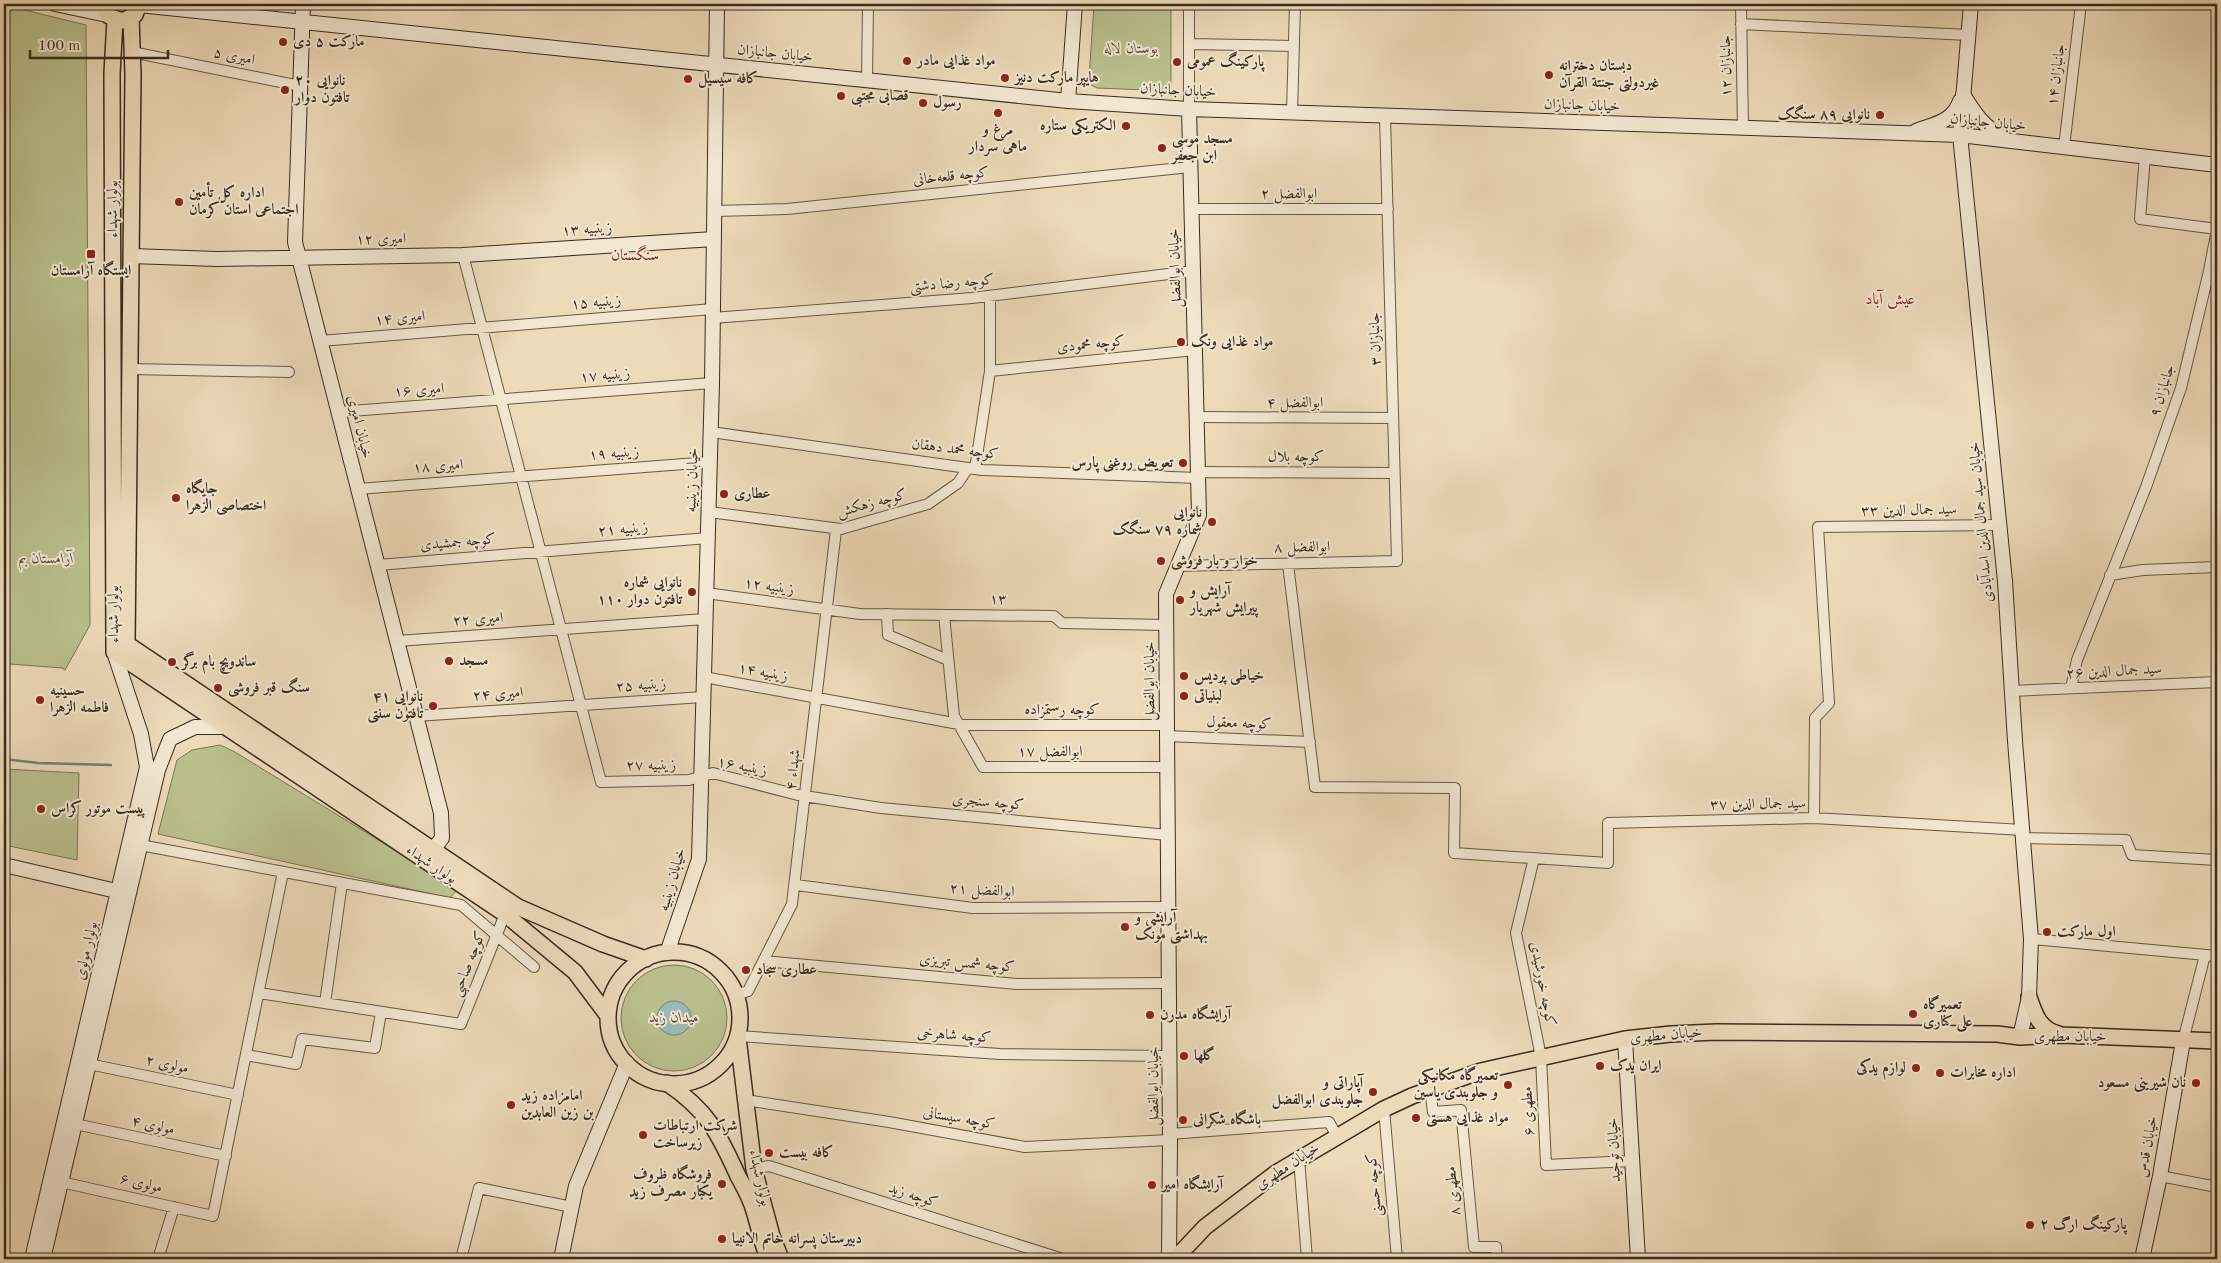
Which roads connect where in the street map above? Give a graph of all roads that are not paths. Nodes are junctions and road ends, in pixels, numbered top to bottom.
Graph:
1 (61, 4) edge
2 (303, 4) edge
3 (717, 4) edge
4 (868, 4) edge
5 (1075, 4) edge
6 (1189, 4) edge
7 (1295, 4) edge
8 (1740, 4) edge
9 (1971, 4) edge
10 (2080, 6) edge
11 (136, 9) edge
12 (108, 13) edge
13 (303, 22) junction
14 (1741, 24) junction
15 (1969, 35) junction
16 (1189, 44) junction
17 (1294, 46) junction
18 (132, 52) junction
19 (716, 64) junction
20 (112, 73) junction
21 (133, 74) junction
22 (867, 80) junction
23 (300, 86) junction
24 (1963, 94) junction
25 (1068, 101) junction
26 (1189, 109) junction
27 (1292, 113) junction
28 (1385, 116) junction
29 (1743, 128) junction
30 (1908, 133) junction
31 (1960, 135) junction
32 (2008, 141) junction
33 (2064, 147) junction
34 (2145, 156) junction
35 (2217, 165) edge
36 (1190, 168) junction
37 (1191, 209) junction
38 (1388, 209) junction
39 (714, 211) junction
40 (714, 238) junction
41 (463, 254) junction
42 (131, 256) junction
43 (299, 257) junction
44 (1193, 271) junction
45 (990, 296) junction
46 (713, 314) junction
47 (482, 328) junction
48 (320, 341) junction
49 (1195, 350) junction
50 (130, 369) junction
51 (990, 371) junction
52 (290, 372) dead end
53 (712, 383) junction
54 (501, 400) junction
55 (338, 412) junction
56 (1196, 417) junction
57 (1393, 418) junction
58 (711, 432) junction
59 (710, 462) junction
60 (972, 468) junction
61 (1394, 473) junction
62 (1198, 475) junction
63 (521, 476) junction
64 (358, 489) junction
65 (709, 512) junction
66 (2000, 525) junction
67 (836, 530) junction
68 (708, 538) junction
69 (541, 552) junction
70 (1397, 561) joint
71 (1288, 564) junction
72 (378, 565) junction
73 (1178, 566) junction
74 (2217, 568) edge
75 (2110, 575) junction
76 (706, 593) junction
77 (827, 610) junction
78 (888, 614) junction
79 (944, 615) junction
80 (706, 619) junction
81 (1166, 625) junction
82 (561, 629) junction
83 (397, 641) junction
84 (114, 652) junction
85 (948, 660) junction
86 (704, 677) junction
87 (2217, 682) edge
88 (2071, 688) junction
89 (2011, 691) junction
90 (703, 697) junction
91 (817, 698) junction
92 (581, 705) junction
93 (416, 716) junction
94 (958, 724) junction
95 (226, 727) junction
96 (1167, 730) junction
97 (1310, 742) junction
98 (1167, 767) junction
99 (152, 769) junction
100 (701, 776) junction
101 (326, 786) junction
102 (806, 795) junction
103 (1814, 818) junction
104 (2024, 834) junction
105 (1168, 835) junction
106 (140, 845) junction
107 (434, 850) junction
108 (1534, 858) junction
109 (2217, 860) edge
110 (4, 865) edge
111 (283, 872) junction
112 (342, 883) junction
113 (796, 885) junction
114 (467, 889) junction
115 (123, 892) junction
116 (461, 905) junction
117 (1168, 907) junction
118 (505, 914) junction
119 (496, 935) junction
120 (2031, 939) junction
121 (667, 953) junction
122 (2205, 955) junction
123 (2217, 956) edge
124 (646, 959) junction
125 (763, 961) junction
126 (534, 966) dead end
127 (1169, 983) junction
128 (258, 993) junction
129 (736, 995) junction
130 (2029, 997) junction
131 (325, 1003) junction
132 (381, 1012) junction
133 (608, 1016) junction
134 (2024, 1034) junction
135 (2056, 1034) junction
136 (738, 1036) junction
137 (1625, 1039) junction
138 (2183, 1041) junction
139 (2217, 1041) edge
140 (246, 1055) junction
141 (1170, 1056) junction
142 (1541, 1057) junction
143 (627, 1063) junction
144 (89, 1064) junction
145 (667, 1083) junction
146 (1430, 1090) junction
147 (238, 1096) junction
148 (745, 1100) junction
149 (1384, 1109) junction
150 (75, 1124) junction
151 (1337, 1136) junction
152 (1170, 1137) junction
153 (226, 1156) junction
154 (1299, 1158) junction
155 (1632, 1161) junction
156 (754, 1169) junction
157 (2160, 1176) junction
158 (62, 1182) junction
159 (2217, 1187) edge
160 (174, 1207) junction
161 (572, 1207) junction
162 (38, 1257) edge
163 (158, 1259) edge
164 (461, 1259) edge
165 (561, 1259) edge
166 (768, 1259) edge
167 (781, 1259) edge
168 (1063, 1259) edge
169 (1169, 1259) edge
170 (1175, 1259) edge
171 (1307, 1259) edge
172 (1397, 1259) edge
173 (1497, 1259) edge
174 (1638, 1259) edge
175 (2142, 1259) edge

1 - 12 street
2 - 13 street, خیابان امیری
3 - 19 street, خیابان زینبیه
4 - 22 street
5 - 25 street
6 - 16 street
7 - 17 street
8 - 14 street, جانبازان ۱۲
9 - 15 street, خیابان سید جمال الدین اسدآبادی
10 - 33 street, جانبازان ۱۴
11 - 12 main road
11 - 13 street, خیابان جانبازان
11 - 18 main road, بولوار شهداء
12 - 20 main road, بولوار شهداء
13 - 19 street, خیابان جانبازان
13 - 23 street, خیابان امیری
14 - 15 street
14 - 29 street, جانبازان ۱۲
15 - 24 street, خیابان سید جمال الدین اسدآبادی
16 - 17 street
16 - 26 street
17 - 27 street
18 - 21 main road, بولوار شهداء
18 - 23 street, امیری ۵
19 - 22 street, خیابان جانبازان
19 - 39 street, خیابان زینبیه
20 - 21 main road
20 - 84 main road, بولوار شهداء
21 - 42 main road, بولوار شهداء
22 - 25 street, خیابان جانبازان
23 - 43 street, خیابان امیری
24 - 30 street
24 - 31 street, خیابان سید جمال الدین اسدآبادی
24 - 32 street
25 - 26 street, خیابان جانبازان
26 - 27 street, خیابان جانبازان
26 - 36 street, خیابان ابوالفضل
27 - 28 street, خیابان جانبازان
28 - 29 street, خیابان جانبازان
28 - 38 street, جانبازان ۳
29 - 30 street, خیابان جانبازان
30 - 31 street, خیابان جانبازان
31 - 32 street, خیابان جانبازان
31 - 66 street, خیابان سید جمال الدین اسدآبادی
32 - 33 street, خیابان جانبازان
33 - 34 street, خیابان جانبازان
34 - 35 street, خیابان جانبازان
34 - 75 street, جانبازان ۹
36 - 37 street, خیابان ابوالفضل
36 - 39 street, کوچه قلعه‌خانی
37 - 38 street, ابوالفضل ۲
37 - 44 street, خیابان ابوالفضل
38 - 57 street, جانبازان ۳
39 - 40 street, خیابان زینبیه
40 - 41 street, زینبیه ۱۳
40 - 46 street, خیابان زینبیه
41 - 43 street, امیری ۱۲
41 - 47 street
42 - 43 street, امیری ۱۲
42 - 50 main road, بولوار شهداء
43 - 48 street, خیابان امیری
44 - 45 street, کوچه رضا دشتی
44 - 49 street, خیابان ابوالفضل
45 - 46 street, کوچه رضا دشتی
45 - 51 street
46 - 47 street, زینبیه ۱۵
46 - 53 street, خیابان زینبیه
47 - 48 street, امیری ۱۴
47 - 54 street
48 - 55 street, خیابان امیری
49 - 51 street, کوچه محمودی
49 - 56 street, خیابان ابوالفضل
50 - 52 street
50 - 101 main road, بولوار شهداء
51 - 60 street
53 - 54 street, زینبیه ۱۷
53 - 58 street, خیابان زینبیه
54 - 55 street, امیری ۱۶
54 - 63 street
55 - 64 street, خیابان امیری
56 - 57 street, ابوالفضل ۴
56 - 62 street, خیابان ابوالفضل
57 - 61 street, جانبازان ۳
58 - 59 street, خیابان زینبیه
58 - 60 street, کوچه محمد دهقان
59 - 63 street, زینبیه ۱۹
59 - 65 street, خیابان زینبیه
60 - 62 street, کوچه محمد دهقان
60 - 67 street, کوچه زهکش
61 - 62 street, کوچه بلال
61 - 70 street, جانبازان ۳
62 - 73 street, خیابان ابوالفضل
63 - 64 street, امیری ۱۸
63 - 69 street
64 - 72 street, خیابان امیری
65 - 67 street, کوچه زهکش
65 - 68 street, خیابان زینبیه
66 - 89 street, خیابان سید جمال الدین اسدآبادی
66 - 103 street, سید جمال الدین ۳۳
67 - 77 street, شهداء ۴
68 - 69 street, زینبیه ۲۱
68 - 76 street, خیابان زینبیه
69 - 72 street, کوچه جمشیدی
69 - 82 street
70 - 71 street, ابوالفضل ۸
71 - 73 street, ابوالفضل ۸
71 - 97 street
72 - 83 street, خیابان امیری
73 - 81 street, خیابان ابوالفضل
74 - 75 street
75 - 88 street, جانبازان ۹
76 - 77 street, زینبیه ۱۲
76 - 80 street, خیابان زینبیه
77 - 78 street, ۱۳
77 - 91 street, شهداء ۴
78 - 79 street, ۱۳
78 - 85 street
79 - 81 street, ۱۳
79 - 85 street
80 - 82 street, امیری ۲۲
80 - 86 street, خیابان زینبیه
81 - 96 street, خیابان ابوالفضل
82 - 83 street, امیری ۲۲
82 - 92 street
83 - 93 street, خیابان امیری
84 - 95 main road, بولوار شهداء
84 - 99 street, بولوار مولوی
85 - 94 street
86 - 90 street, خیابان زینبیه
86 - 91 street, زینبیه ۱۴
87 - 88 street, سید جمال الدین ۲۶
88 - 89 street, سید جمال الدین ۲۶
89 - 104 street, خیابان سید جمال الدین اسدآبادی
90 - 92 street, زینبیه ۲۵
90 - 100 street, خیابان زینبیه
91 - 94 street, زینبیه ۱۴
91 - 102 street, شهداء ۴
92 - 93 street, امیری ۲۴
92 - 100 street, زینبیه ۲۷
93 - 107 street, خیابان امیری
94 - 96 street, کوچه رستمزاده
94 - 98 street, ابوالفضل ۱۷
95 - 99 street, بولوار مولوی
95 - 101 main road, بولوار شهداء
96 - 97 street, کوچه معقول
96 - 98 street, خیابان ابوالفضل
97 - 108 street
98 - 105 street, خیابان ابوالفضل
99 - 106 street, بولوار مولوی
99 - 115 street, بولوار مولوی
100 - 102 street, زینبیه ۱۶
100 - 121 street, خیابان زینبیه
101 - 107 main road, بولوار شهداء
101 - 114 main road, بولوار شهداء
102 - 105 street, کوچه سنجری
102 - 113 street, شهداء ۴
103 - 104 street, سید جمال الدین ۳۷
103 - 108 street, سید جمال الدین ۳۷
104 - 109 street, سید جمال الدین ۳۷
104 - 120 street, خیابان سید جمال الدین اسدآبادی
105 - 117 street, خیابان ابوالفضل
106 - 111 street
106 - 115 street, بولوار مولوی
107 - 124 main road, بولوار شهداء
108 - 142 street, کوچه خورشیدی
110 - 115 street
111 - 112 street
111 - 128 street
112 - 116 street
112 - 131 street
113 - 117 street, ابوالفضل ۲۱
113 - 125 street, شهداء ۴
114 - 116 street
114 - 118 main road, بولوار شهداء
115 - 144 street, بولوار مولوی
115 - 162 street, بولوار مولوی
116 - 119 street
117 - 127 street, خیابان ابوالفضل
118 - 119 street, کوچه صاحبی
118 - 133 main road, بولوار شهداء
119 - 126 street
119 - 132 street, کوچه صاحبی
120 - 122 street
120 - 130 street, خیابان سید جمال الدین اسدآبادی
121 - 124 main road
121 - 129 main road
122 - 123 street
122 - 138 street
124 - 133 main road
125 - 127 street, کوچه شمس تبریزی
125 - 129 street, شهداء ۴
127 - 141 street, خیابان ابوالفضل
128 - 131 street
128 - 140 street
129 - 136 main road
130 - 134 main road
130 - 135 main road
131 - 132 street
132 - 140 street
133 - 143 main road
134 - 135 main road, خیابان مطهری
134 - 137 main road, خیابان مطهری
135 - 138 main road, خیابان مطهری
136 - 141 street, کوچه شاهرخی
136 - 145 main road
136 - 148 main road, بولوار شهداء
137 - 142 main road, خیابان مطهری
137 - 155 street, خیابان توحید
138 - 139 main road, خیابان مطهری
138 - 157 street, خیابان قدس
140 - 147 street
141 - 152 street, خیابان ابوالفضل
142 - 146 main road, خیابان مطهری
142 - 155 street, مطهری ۶
143 - 145 main road
143 - 161 street
144 - 147 street, مولوی ۲
144 - 150 street, بولوار مولوی
145 - 166 main road, بولوار شهداء
146 - 149 main road, خیابان مطهری
146 - 173 street, مطهری ۸
147 - 153 street
148 - 152 street, کوچه سیستانی
148 - 156 main road, بولوار شهداء
149 - 151 main road, خیابان مطهری
149 - 172 street, کوچه حسنی
150 - 153 street, مولوی ۴
150 - 158 street, بولوار مولوی
151 - 152 street, کوچه سیستانی
151 - 154 main road, خیابان مطهری
152 - 169 street, خیابان ابوالفضل
153 - 160 street, مولوی ۶
154 - 170 main road, خیابان مطهری
154 - 171 street
155 - 174 street, خیابان توحید
156 - 167 main road, بولوار شهداء
156 - 168 street, کوچه زید
157 - 159 street
157 - 175 street, خیابان قدس
158 - 160 street, مولوی ۶
158 - 162 street, بولوار مولوی
160 - 163 street
161 - 164 street
161 - 165 street

